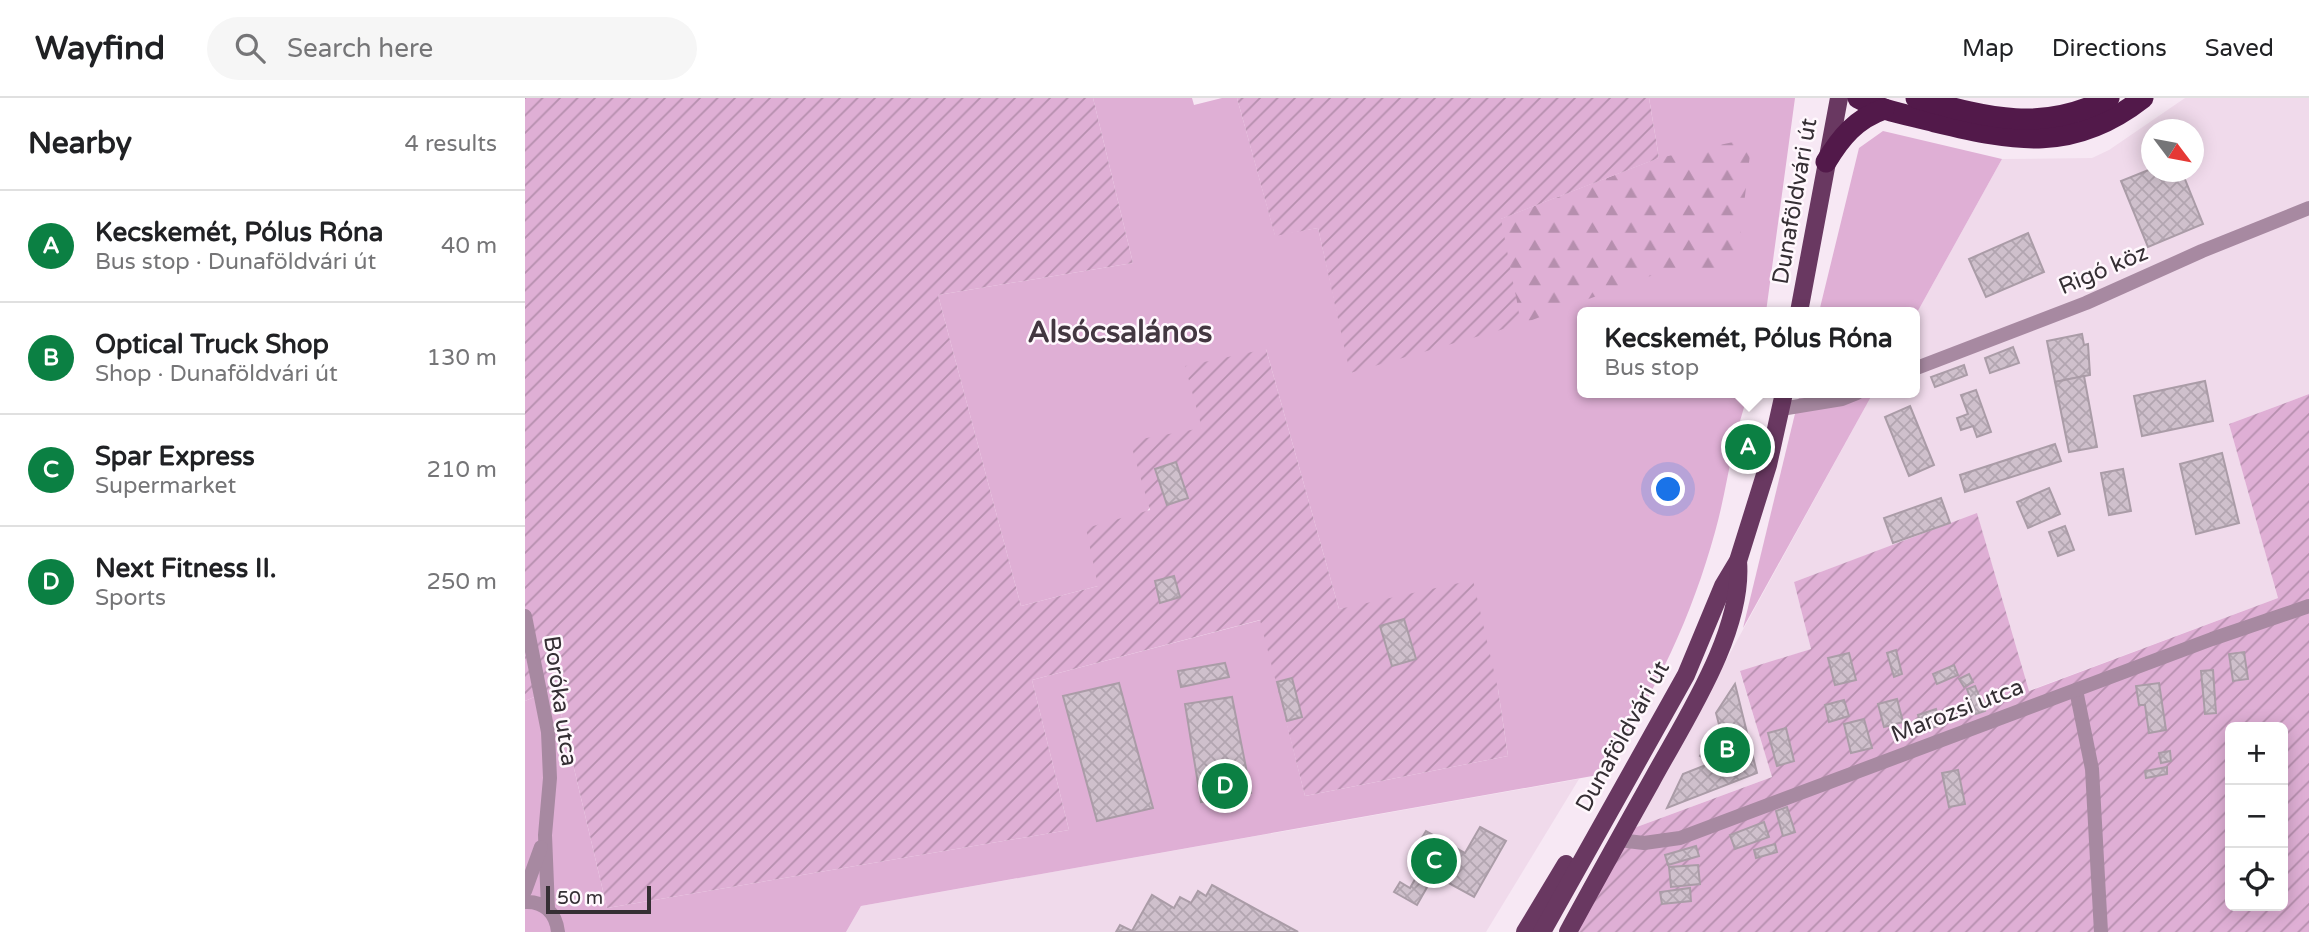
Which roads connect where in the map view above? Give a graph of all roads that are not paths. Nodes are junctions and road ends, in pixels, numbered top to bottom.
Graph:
1 (1839, 98) edge
2 (1858, 98) edge
3 (1916, 98) edge
4 (1964, 98) edge
5 (2109, 98) edge
6 (2143, 98) edge
7 (1884, 109) junction
8 (1999, 116) junction
9 (1826, 162) junction
10 (2309, 208) edge
11 (1800, 307) edge
12 (1920, 367) edge
13 (1844, 398) edge
14 (1783, 401) edge
15 (1738, 561) junction
16 (2309, 606) edge
17 (525, 616) edge
18 (2076, 690) junction
19 (545, 835) junction
20 (1619, 840) junction
21 (1593, 841) junction
22 (525, 891) edge
23 (1565, 891) junction
24 (525, 902) edge
25 (548, 909) junction
26 (558, 932) edge
27 (1525, 932) edge
28 (1542, 932) edge
29 (1568, 932) edge
30 (2101, 932) edge

1 - 9 main road, Dunaföldvári út
2 - 7 highway
3 - 8 highway
4 - 8 highway
5 - 8 highway
6 - 7 highway
7 - 9 highway
9 - 11 main road, Dunaföldvári út
10 - 12 street, Rigó köz
13 - 14 street
14 - 15 main road, Dunaföldvári út
15 - 20 main road, Dunaföldvári út
15 - 21 main road, Dunaföldvári út
16 - 18 street, Marozsi utca
17 - 19 street, Boróka utca
18 - 20 street, Marozsi utca
18 - 30 street
19 - 22 street, Boróka utca
19 - 25 street, Boróka utca
20 - 23 main road
20 - 29 main road, Dunaföldvári út
21 - 23 main road, Dunaföldvári út
21 - 27 main road
23 - 28 main road, Dunaföldvári út
24 - 25 street
25 - 26 street

